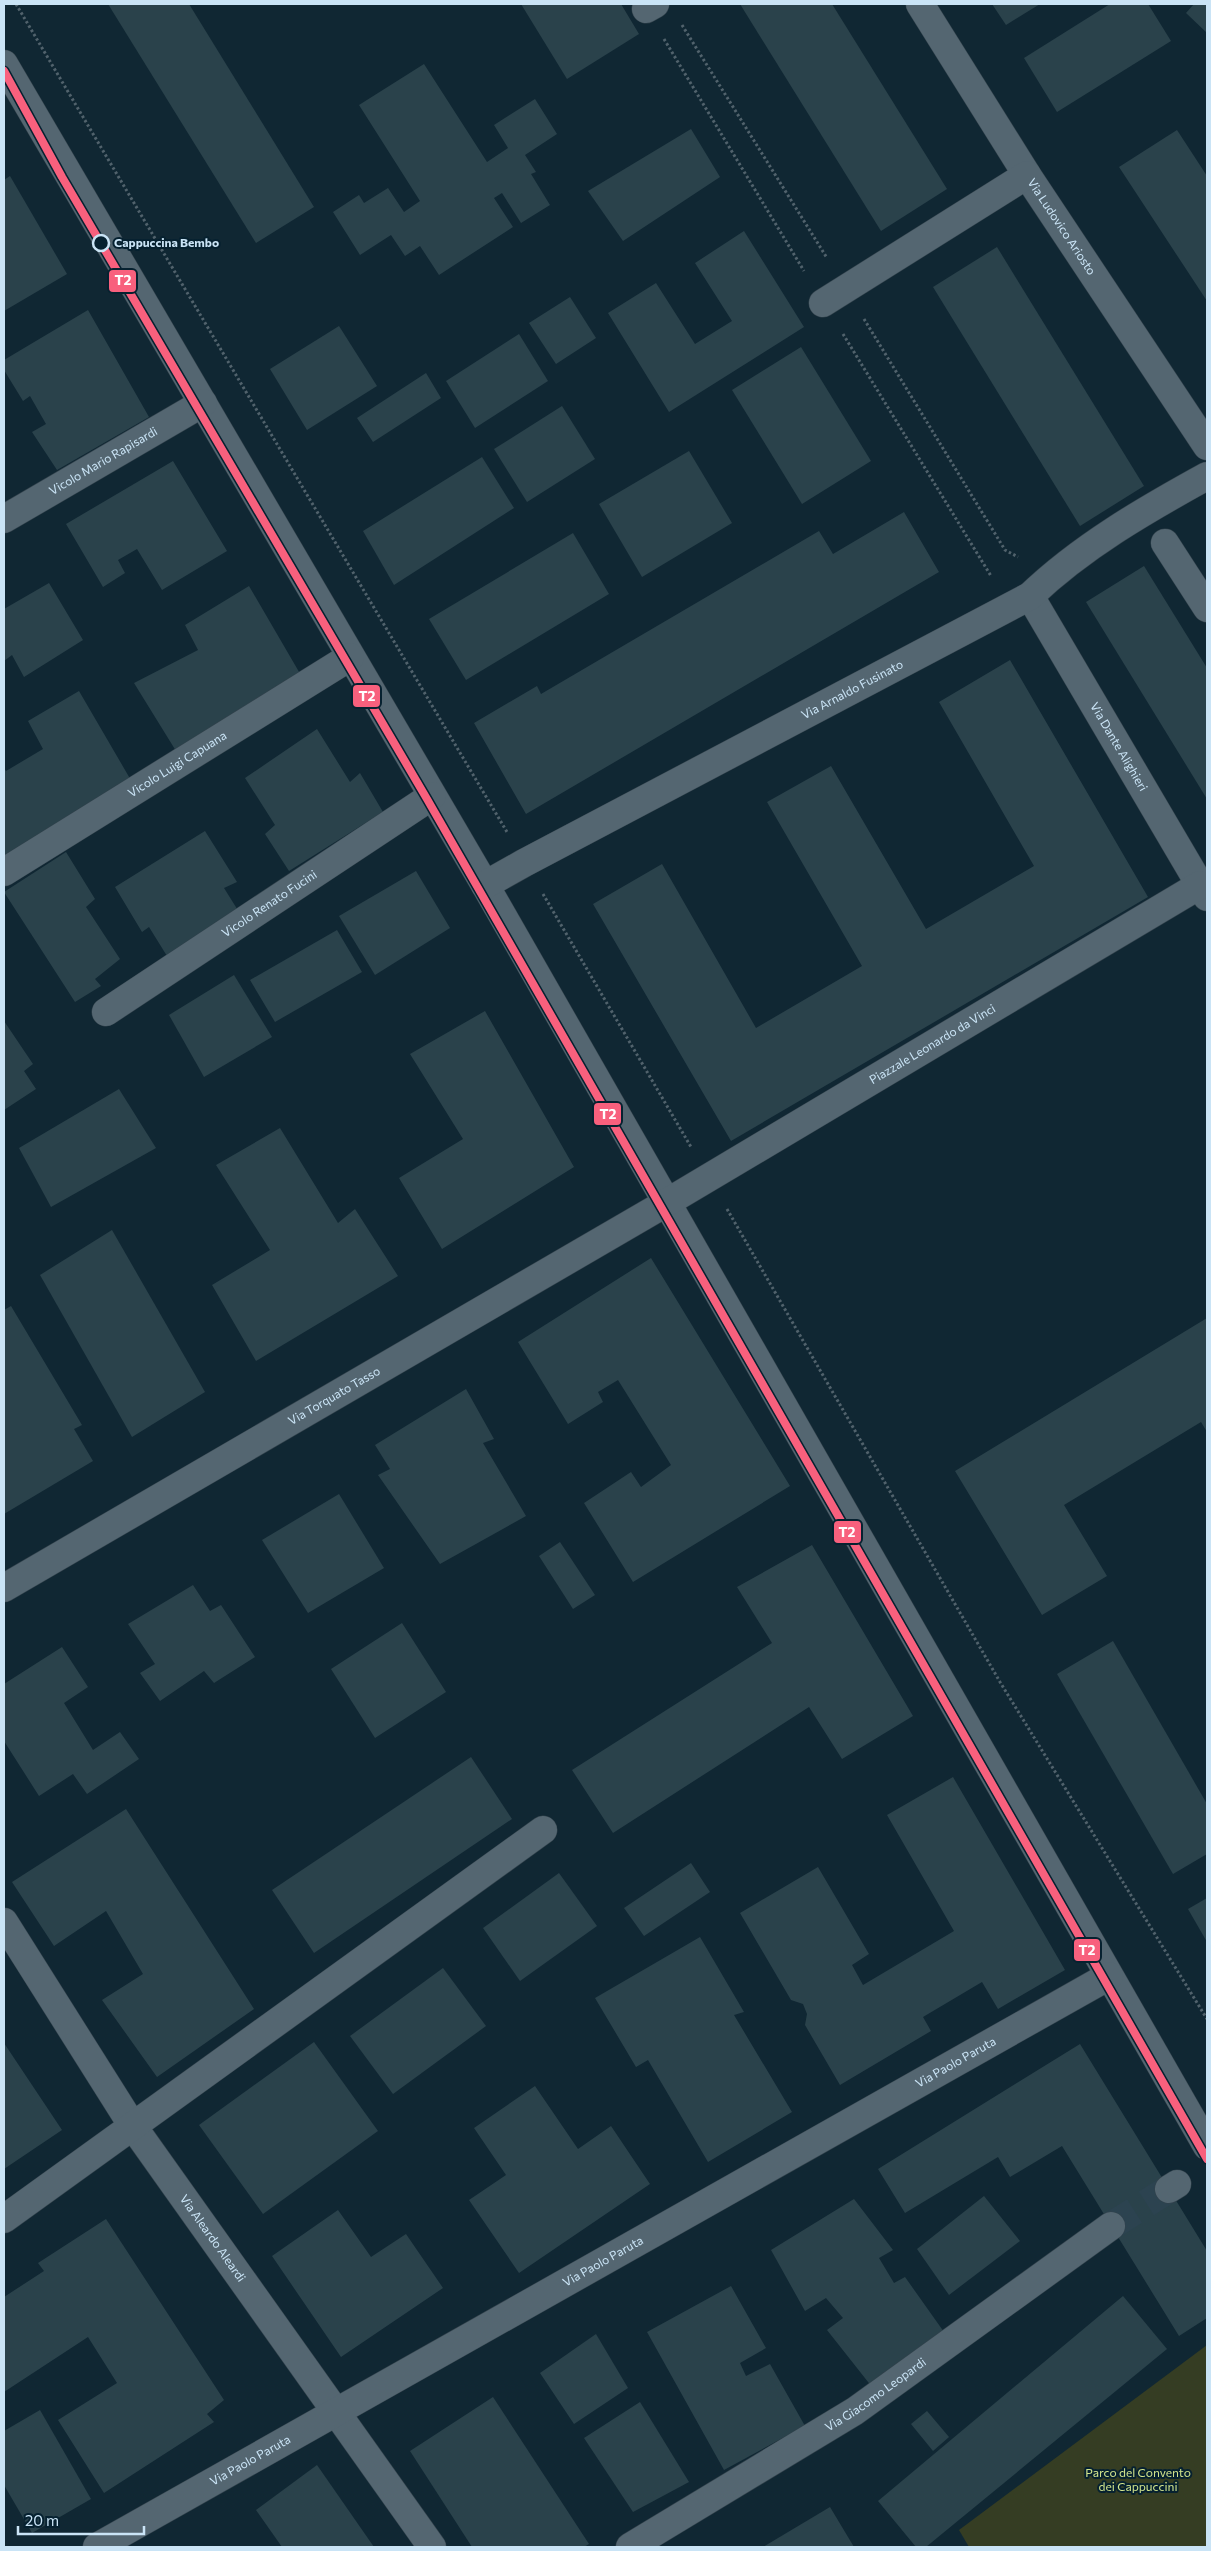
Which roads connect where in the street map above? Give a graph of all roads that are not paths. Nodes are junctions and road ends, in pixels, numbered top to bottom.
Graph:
1 (920, 4) edge
2 (4, 64) edge
3 (1027, 175) junction
4 (823, 303) dead end
5 (203, 403) junction
6 (1207, 446) edge
7 (1207, 476) edge
8 (4, 519) edge
9 (1165, 543) dead end
10 (1030, 596) junction
11 (1207, 608) edge
12 (350, 657) junction
13 (432, 796) junction
14 (4, 872) edge
15 (485, 885) junction
16 (1204, 891) edge
17 (106, 1012) dead end
18 (666, 1203) junction
19 (4, 1588) edge
20 (544, 1830) dead end
21 (4, 1922) edge
22 (1110, 1976) junction
23 (132, 2125) junction
24 (1206, 2138) edge
25 (4, 2219) edge
26 (1111, 2226) tunnel mouth
27 (336, 2412) junction
28 (97, 2547) edge
29 (432, 2547) edge
30 (630, 2547) edge

1 - 3 street, Via Ludovico Ariosto
2 - 5 street
3 - 4 street
3 - 6 street, Via Ludovico Ariosto
5 - 8 street, Vicolo Mario Rapisardi
5 - 12 street
7 - 10 street, Via Arnaldo Fusinato
9 - 11 street
10 - 15 street, Via Arnaldo Fusinato
10 - 16 street, Via Dante Alighieri
12 - 13 street
12 - 14 street, Vicolo Luigi Capuana
13 - 15 street
13 - 17 street, Vicolo Renato Fucini
15 - 18 street
16 - 18 street, Piazzale Leonardo da Vinci
18 - 19 street, Via Torquato Tasso
18 - 22 street
20 - 23 street
21 - 23 street, Via Aleardo Aleardi
22 - 24 street
22 - 27 street, Via Paolo Paruta
23 - 25 street
23 - 27 street, Via Aleardo Aleardi
26 - 30 street, Via Giacomo Leopardi
27 - 28 street, Via Paolo Paruta
27 - 29 street, Via Aleardo Aleardi

